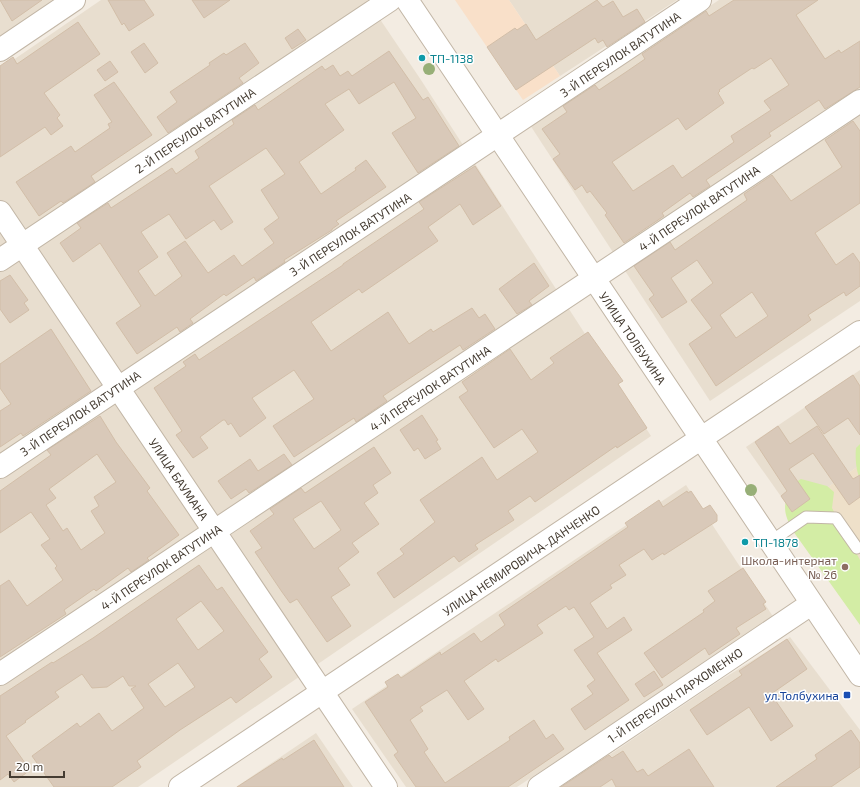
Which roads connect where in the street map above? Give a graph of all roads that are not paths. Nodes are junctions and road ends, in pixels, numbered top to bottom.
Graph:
1 (74, 0) edge
2 (390, 0) edge
3 (407, 0) edge
4 (700, 0) edge
5 (0, 50) edge
6 (860, 100) edge
7 (498, 136) junction
8 (0, 212) edge
9 (22, 245) junction
10 (0, 260) edge
11 (593, 279) junction
12 (860, 332) edge
13 (118, 388) junction
14 (701, 440) junction
15 (0, 467) edge
16 (214, 532) junction
17 (770, 542) junction
18 (859, 549) edge
19 (811, 604) junction
20 (0, 674) edge
21 (860, 675) edge
22 (322, 693) junction
23 (180, 787) edge
24 (386, 787) edge
25 (539, 787) edge

1 - 5 street
2 - 9 street, 2-Й ПЕРЕУЛОК ВАТУТИНА
3 - 7 street, УЛИЦА ТОЛБУХИНА
4 - 7 street, 3-Й ПЕРЕУЛОК ВАТУТИНА
6 - 11 street, 4-Й ПЕРЕУЛОК ВАТУТИНА
7 - 11 street, УЛИЦА ТОЛБУХИНА
7 - 13 street, 3-Й ПЕРЕУЛОК ВАТУТИНА
8 - 9 street, УЛИЦА БАУМАНА
9 - 10 street, 2-Й ПЕРЕУЛОК ВАТУТИНА
9 - 13 street, УЛИЦА БАУМАНА
11 - 14 street, УЛИЦА ТОЛБУХИНА
11 - 16 street, 4-Й ПЕРЕУЛОК ВАТУТИНА
12 - 14 street, УЛИЦА НЕМИРОВИЧА-ДАНЧЕНКО
13 - 15 street, 3-Й ПЕРЕУЛОК ВАТУТИНА
13 - 16 street, УЛИЦА БАУМАНА
14 - 17 street, УЛИЦА ТОЛБУХИНА
14 - 22 street, УЛИЦА НЕМИРОВИЧА-ДАНЧЕНКО
16 - 20 street, 4-Й ПЕРЕУЛОК ВАТУТИНА
16 - 22 street, УЛИЦА БАУМАНА
17 - 18 lane
17 - 19 street, УЛИЦА ТОЛБУХИНА
19 - 21 street, УЛИЦА ТОЛБУХИНА
19 - 25 street, 1-Й ПЕРЕУЛОК ПАРХОМЕНКО
22 - 23 street, УЛИЦА НЕМИРОВИЧА-ДАНЧЕНКО
22 - 24 street, УЛИЦА БАУМАНА

